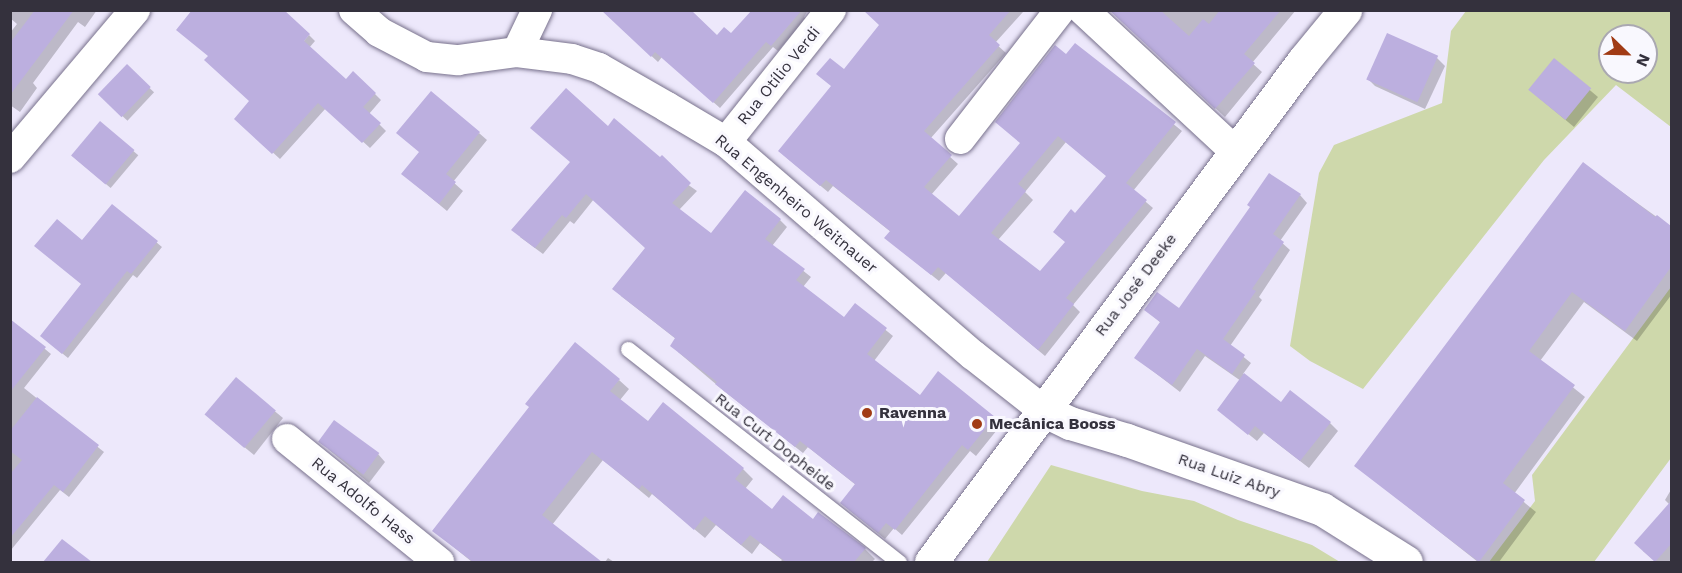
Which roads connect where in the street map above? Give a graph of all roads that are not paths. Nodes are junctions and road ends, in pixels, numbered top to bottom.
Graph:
1 (135, 10) edge
2 (354, 10) edge
3 (537, 10) edge
4 (831, 10) edge
5 (1060, 10) edge
6 (1083, 10) edge
7 (1345, 10) edge
8 (517, 52) junction
9 (960, 139) dead end
10 (726, 142) junction
11 (1236, 152) junction
12 (10, 158) edge
13 (628, 349) dead end
14 (1044, 410) junction
15 (287, 439) dead end
16 (439, 562) edge
17 (899, 562) edge
18 (932, 562) edge
19 (1406, 562) edge

1 - 12 street
2 - 8 street, Rua Engenheiro Weitnauer
3 - 8 street
4 - 10 street, Rua Otílio Verdi
5 - 9 street
6 - 11 street
7 - 11 street, Rua José Deeke
8 - 10 street, Rua Engenheiro Weitnauer
10 - 14 street, Rua Engenheiro Weitnauer
11 - 14 street, Rua José Deeke
13 - 17 lane, Rua Curt Dopheide
14 - 18 street, Rua José Deeke
14 - 19 street, Rua Luiz Abry
15 - 16 street, Rua Adolfo Hass

